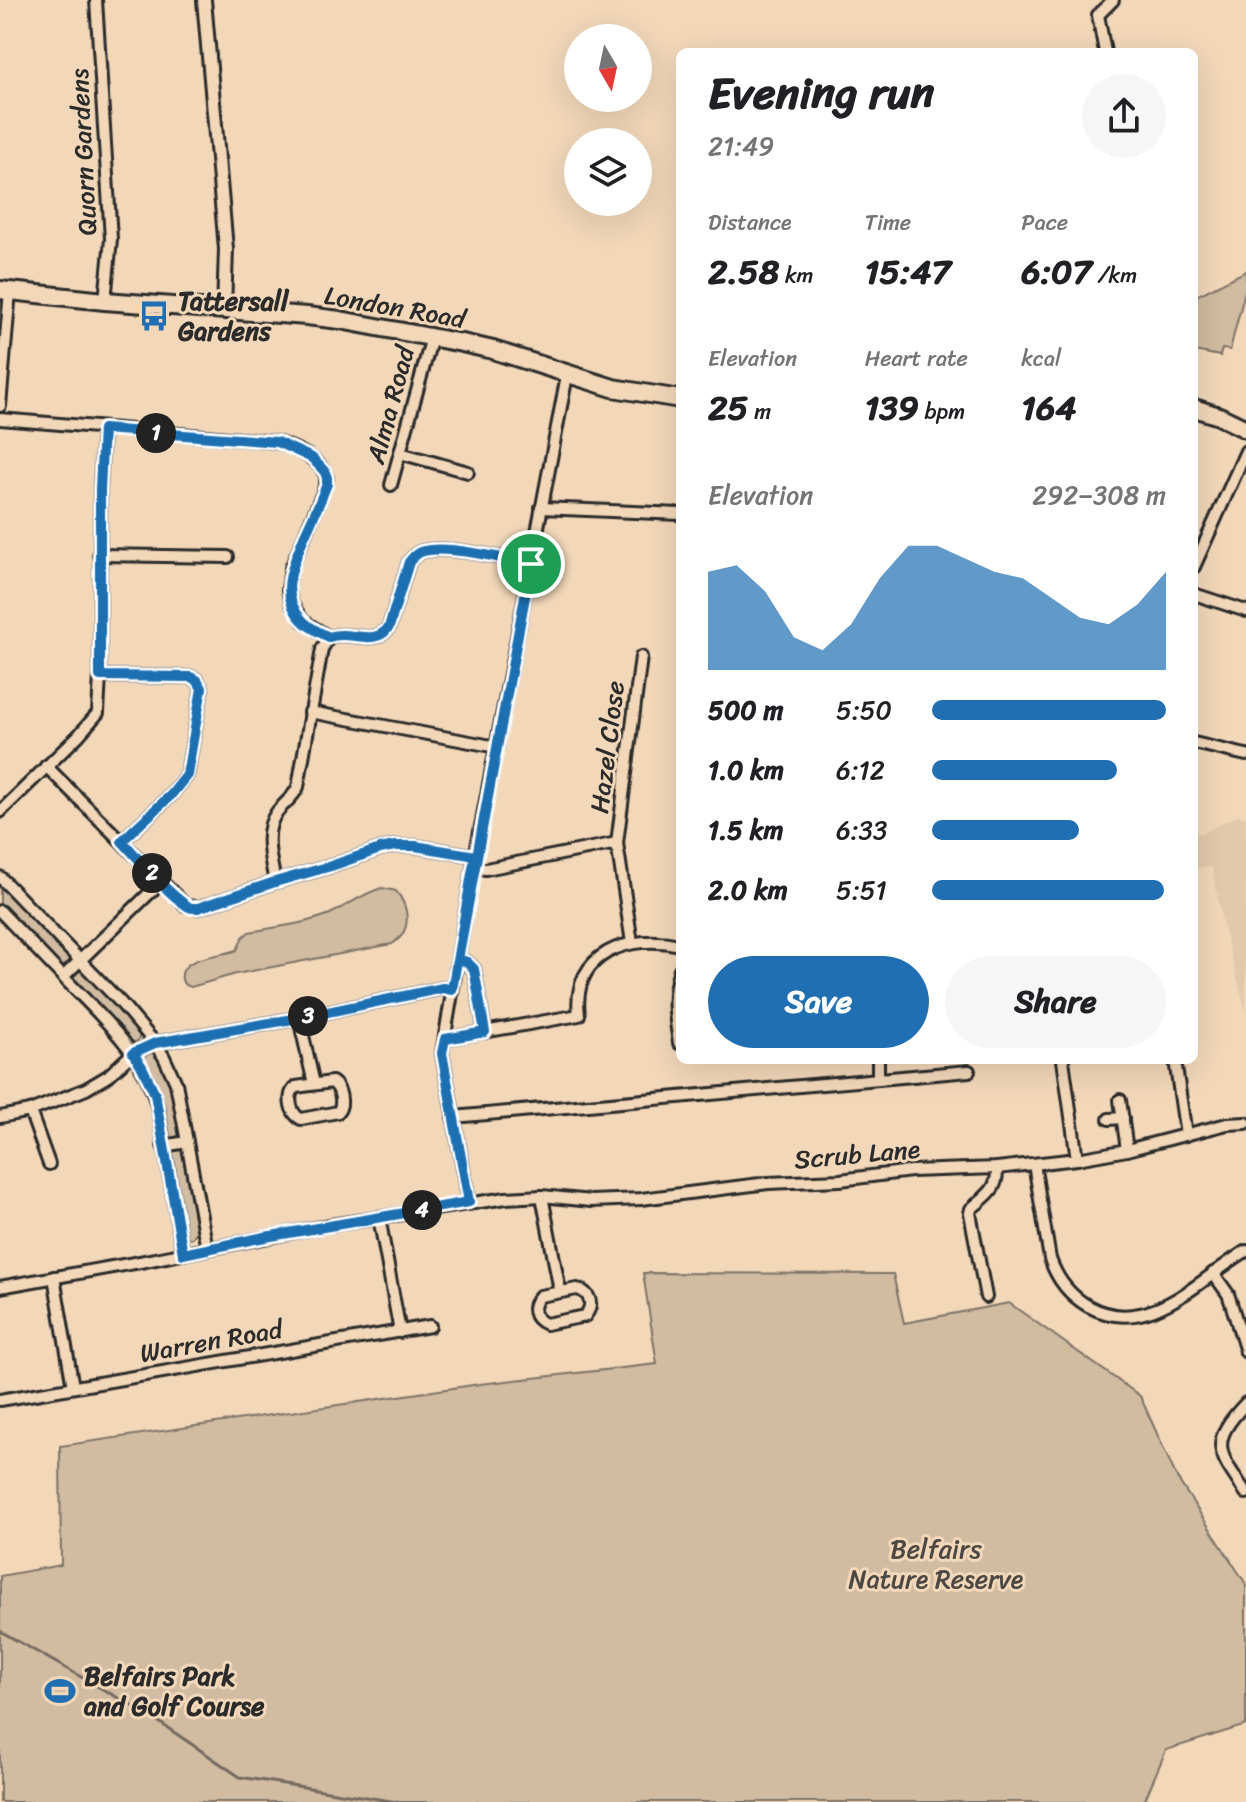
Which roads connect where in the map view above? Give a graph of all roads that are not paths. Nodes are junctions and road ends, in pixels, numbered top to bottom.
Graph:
1 (96, 0) edge
2 (204, 0) edge
3 (1113, 0) edge
4 (1104, 48) edge
5 (5, 291) edge
6 (105, 301) junction
7 (224, 310) junction
8 (432, 337) junction
9 (567, 375) junction
10 (676, 398) edge
11 (0, 406) edge
12 (1198, 409) edge
13 (0, 419) edge
14 (103, 429) junction
15 (1246, 429) edge
16 (1246, 451) edge
17 (400, 453) junction
18 (468, 472) dead end
19 (391, 485) dead end
20 (541, 508) junction
21 (676, 514) edge
22 (99, 555) junction
23 (228, 557) dead end
24 (1198, 558) edge
25 (531, 564) junction
26 (1198, 595) edge
27 (1246, 611) edge
28 (329, 637) junction
29 (641, 657) dead end
30 (100, 676) junction
31 (310, 712) junction
32 (1198, 744) edge
33 (497, 747) junction
34 (1246, 755) edge
35 (46, 766) junction
36 (0, 812) edge
37 (122, 841) junction
38 (617, 843) junction
39 (476, 856) junction
40 (473, 868) junction
41 (0, 877) edge
42 (161, 882) junction
43 (275, 882) junction
44 (0, 911) edge
45 (632, 943) junction
46 (676, 944) edge
47 (458, 959) junction
48 (79, 961) junction
49 (63, 977) junction
50 (676, 984) edge
51 (452, 990) junction
52 (299, 1018) junction
53 (676, 1022) edge
54 (485, 1032) junction
55 (445, 1039) junction
56 (155, 1043) junction
57 (133, 1053) junction
58 (878, 1064) edge
59 (1064, 1064) edge
60 (1176, 1064) edge
61 (969, 1071) dead end
62 (878, 1079) junction
63 (314, 1084) junction
64 (1120, 1100) dead end
65 (30, 1111) junction
66 (0, 1117) edge
67 (453, 1117) junction
68 (1123, 1118) junction
69 (1109, 1119) dead end
70 (1246, 1123) edge
71 (1186, 1135) junction
72 (187, 1142) junction
73 (163, 1146) junction
74 (1127, 1150) junction
75 (1077, 1159) junction
76 (49, 1164) dead end
77 (1034, 1164) junction
78 (997, 1168) junction
79 (542, 1196) junction
80 (469, 1202) junction
81 (379, 1217) junction
82 (207, 1249) junction
83 (1246, 1251) edge
84 (183, 1254) junction
85 (1213, 1273) junction
86 (54, 1277) junction
87 (0, 1287) edge
88 (560, 1291) junction
89 (986, 1297) dead end
90 (430, 1326) dead end
91 (400, 1332) junction
92 (1246, 1352) edge
93 (73, 1387) junction
94 (0, 1400) edge
95 (1246, 1403) edge
96 (1246, 1493) edge

1 - 6 street, Quorn Gardens
2 - 7 street
3 - 4 street
5 - 6 main road, London Road
5 - 11 street
6 - 7 main road, London Road
7 - 8 main road, London Road
8 - 9 main road, London Road
8 - 17 street, Alma Road
9 - 10 main road, London Road
9 - 20 street
12 - 15 main road
13 - 14 street
14 - 22 street
14 - 28 street
16 - 24 street
17 - 18 street
17 - 19 street, Alma Road
20 - 21 street
20 - 25 street
22 - 23 street
22 - 30 street
25 - 28 street
25 - 33 street
26 - 27 street
28 - 31 street
29 - 38 street, Hazel Close
30 - 35 street
30 - 37 street
31 - 33 street
31 - 43 street
32 - 34 street
33 - 39 street
35 - 36 street
35 - 37 street
37 - 42 street
38 - 40 street
38 - 45 street, Hazel Close
39 - 40 street
39 - 43 street
40 - 47 street
41 - 48 street
42 - 43 street
42 - 48 street
44 - 49 street
45 - 46 street
45 - 54 street
47 - 51 street
47 - 54 street
48 - 49 street
48 - 56 street
49 - 57 street
50 - 53 street
51 - 52 street
51 - 55 street
52 - 56 street
52 - 63 street
54 - 55 street
55 - 67 street
56 - 57 street
56 - 72 street
57 - 65 street
57 - 73 street
58 - 62 street
59 - 75 street
60 - 71 street
61 - 62 street
62 - 67 street
63 - 63 street
64 - 68 street
65 - 66 street
65 - 76 street
67 - 80 street
68 - 69 street
68 - 74 street
70 - 71 street, Scrub Lane
71 - 74 street, Scrub Lane
72 - 73 street
72 - 82 street
73 - 84 street
74 - 75 street, Scrub Lane
75 - 77 street, Scrub Lane
77 - 78 street, Scrub Lane
77 - 85 street
78 - 79 street, Scrub Lane
78 - 89 street
79 - 80 street, Scrub Lane
79 - 88 street
80 - 81 street, Scrub Lane
81 - 82 street, Scrub Lane
81 - 91 street
82 - 84 street, Scrub Lane
83 - 85 street
84 - 86 street, Scrub Lane
85 - 92 street
86 - 87 street, Scrub Lane
86 - 93 street
88 - 88 street
90 - 91 street, Warren Road
91 - 93 street, Warren Road
93 - 94 street, Warren Road
95 - 96 street

